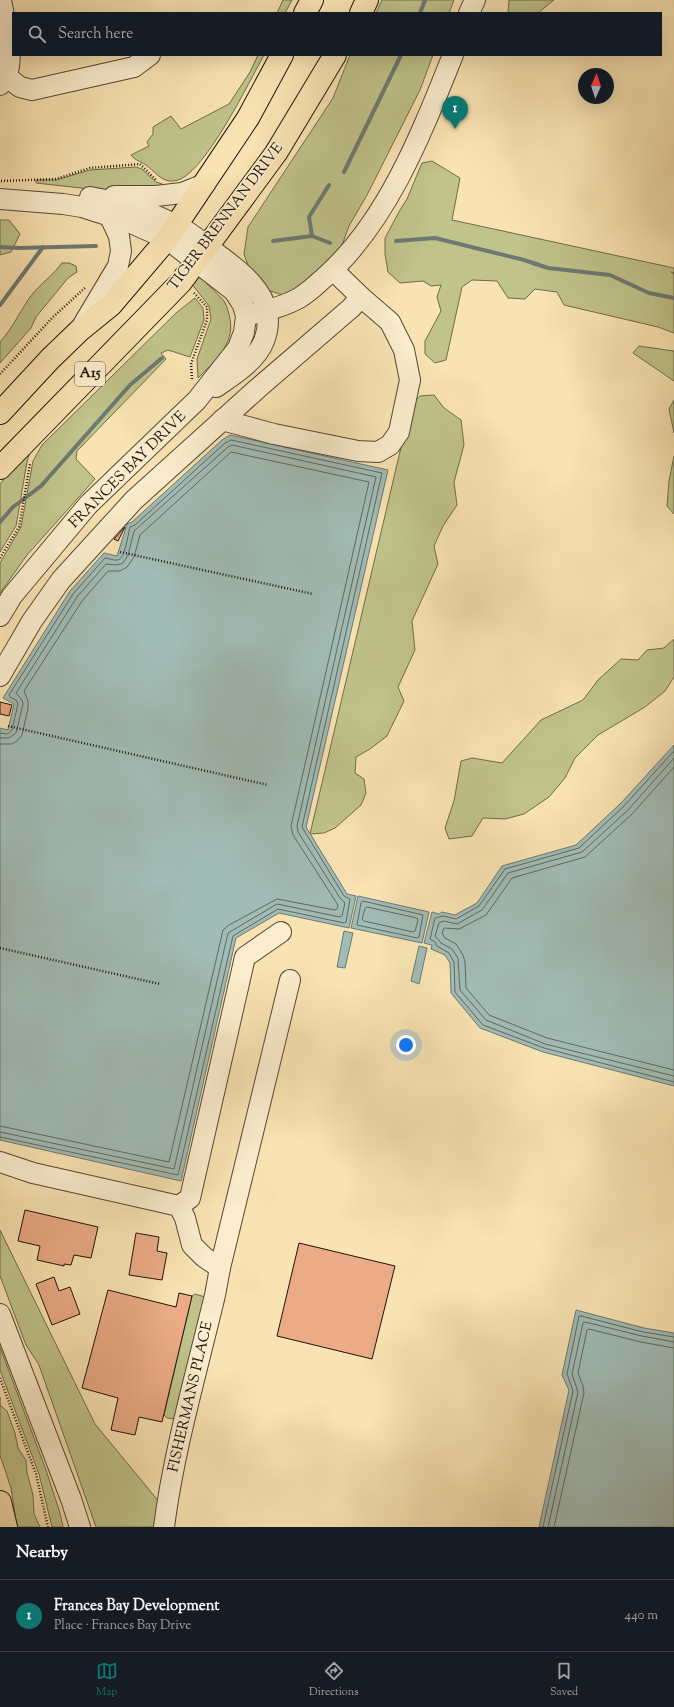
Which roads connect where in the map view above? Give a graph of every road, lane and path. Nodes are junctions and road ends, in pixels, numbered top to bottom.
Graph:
1 (1, 0) edge
2 (312, 0) edge
3 (366, 0) edge
4 (475, 0) edge
5 (306, 12) edge
6 (360, 12) edge
7 (470, 12) edge
8 (149, 56) edge
9 (281, 56) edge
10 (334, 56) edge
11 (452, 56) edge
12 (4, 81) edge
13 (0, 181) edge
14 (163, 182) dead end
15 (205, 184) junction
16 (0, 194) edge
17 (70, 194) junction
18 (0, 199) edge
19 (109, 215) junction
20 (172, 232) junction
21 (202, 254) junction
22 (333, 270) junction
23 (88, 284) dead end
24 (361, 297) junction
25 (190, 298) dead end
26 (266, 311) junction
27 (246, 316) junction
28 (79, 331) junction
29 (0, 374) edge
30 (197, 400) junction
31 (0, 412) edge
32 (222, 420) junction
33 (30, 462) dead end
34 (0, 468) edge
35 (120, 552) dead end
36 (0, 558) edge
37 (313, 594) dead end
38 (0, 616) edge
39 (0, 676) edge
40 (8, 726) dead end
41 (268, 785) dead end
42 (282, 932) dead end
43 (0, 948) edge
44 (290, 980) dead end
45 (160, 984) dead end
46 (0, 1162) edge
47 (179, 1206) junction
48 (220, 1268) junction
49 (0, 1314) edge
50 (0, 1378) edge
51 (0, 1502) edge
52 (6, 1527) edge
53 (48, 1527) edge
54 (80, 1527) edge
55 (164, 1527) edge

1 - 12 street
2 - 5 main road
3 - 6 main road
4 - 7 street
8 - 12 street
9 - 15 main road
10 - 21 main road, TIGER BRENNAN DRIVE / A15
11 - 22 street
13 - 14 path
15 - 17 street
15 - 20 main road
16 - 17 street
17 - 20 street
18 - 19 street
19 - 20 street
19 - 28 street
20 - 21 street
20 - 28 main road
21 - 26 street
21 - 27 street
21 - 34 main road, TIGER BRENNAN DRIVE / A15
22 - 24 street
22 - 26 street
23 - 29 path
24 - 32 street
24 - 32 street
25 - 30 path
26 - 27 street
26 - 30 street, FRANCES BAY DRIVE
27 - 30 street, FRANCES BAY DRIVE
28 - 31 main road
30 - 38 street, FRANCES BAY DRIVE
32 - 39 street
33 - 36 path
35 - 37 path
40 - 41 path
42 - 47 street
43 - 45 path
44 - 48 street, FISHERMANS PLACE
46 - 47 street
47 - 48 street
48 - 55 street, FISHERMANS PLACE
49 - 54 street
50 - 53 path
51 - 52 main road

